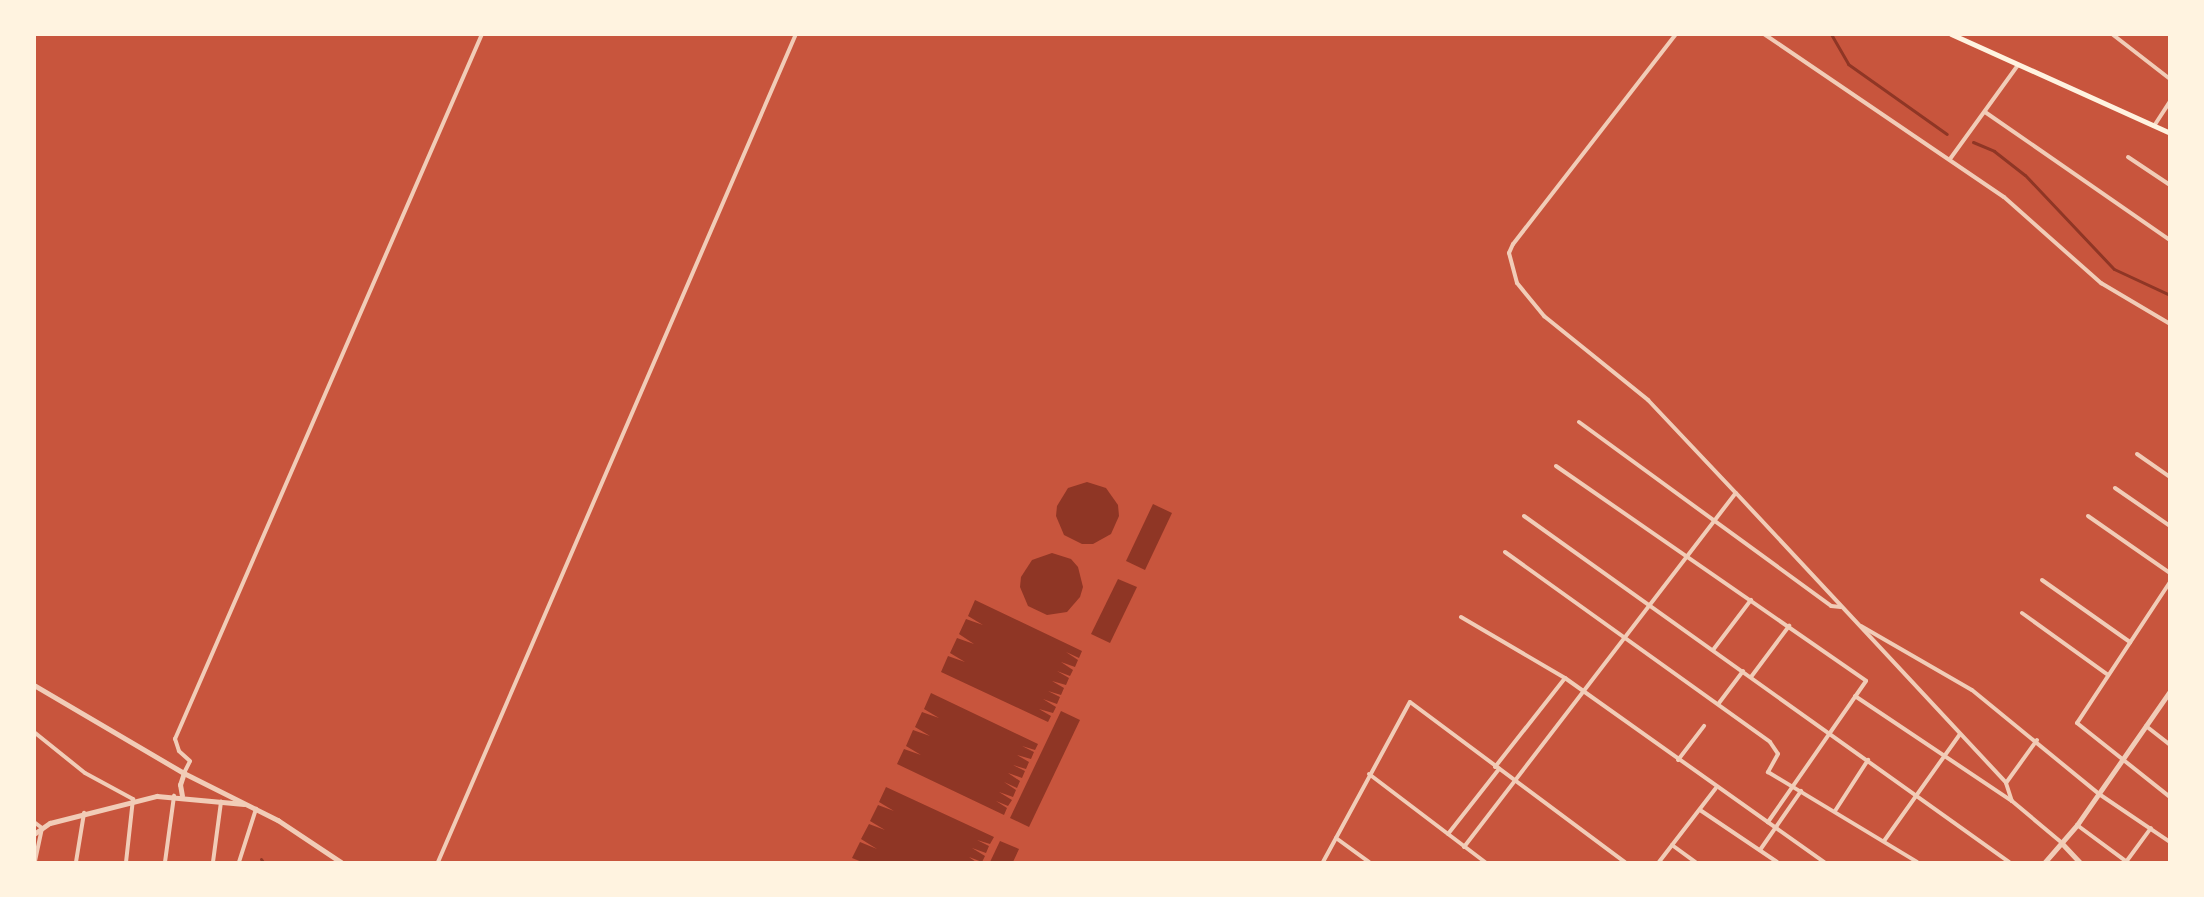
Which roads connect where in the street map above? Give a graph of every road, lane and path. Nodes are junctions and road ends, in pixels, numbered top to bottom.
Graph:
1 (482, 34) edge
2 (795, 34) edge
3 (1676, 34) edge
4 (1764, 34) edge
5 (1951, 34) edge
6 (2112, 34) edge
7 (2018, 65) junction
8 (2169, 79) edge
9 (2169, 101) edge
10 (1985, 112) junction
11 (2154, 126) junction
12 (2169, 133) edge
13 (2128, 157) dead end
14 (1950, 159) junction
15 (2169, 185) edge
16 (2169, 240) edge
17 (2169, 324) edge
18 (1579, 422) dead end
19 (2137, 454) dead end
20 (1556, 466) dead end
21 (2169, 477) edge
22 (2115, 488) dead end
23 (1736, 493) junction
24 (1524, 516) dead end
25 (2088, 516) dead end
26 (1712, 521) junction
27 (2169, 526) edge
28 (1505, 552) dead end
29 (1687, 554) junction
30 (2169, 573) edge
31 (2042, 580) dead end
32 (2169, 582) edge
33 (1751, 600) junction
34 (1647, 605) junction
35 (1841, 607) junction
36 (2022, 613) dead end
37 (1461, 617) dead end
38 (1857, 624) junction
39 (1789, 626) junction
40 (1625, 636) junction
41 (2130, 642) junction
42 (1713, 650) junction
43 (1743, 671) junction
44 (2107, 675) junction
45 (1751, 677) junction
46 (1565, 678) junction
47 (34, 685) edge
48 (1585, 692) junction
49 (2169, 695) edge
50 (1855, 696) junction
51 (1719, 703) junction
52 (1704, 726) dead end
53 (2146, 726) junction
54 (34, 732) edge
55 (1829, 734) junction
56 (1960, 734) junction
57 (2037, 740) junction
58 (2169, 745) edge
59 (1942, 757) junction
60 (1678, 760) junction
61 (1868, 760) junction
62 (2122, 760) junction
63 (1497, 768) junction
64 (184, 773) junction
65 (1369, 774) junction
66 (1514, 781) junction
67 (2006, 783) junction
68 (1793, 787) junction
69 (1716, 788) junction
70 (1801, 790) junction
71 (1916, 794) junction
72 (2099, 794) junction
73 (174, 796) junction
74 (182, 796) junction
75 (2169, 797) edge
76 (133, 799) junction
77 (2012, 801) junction
78 (221, 802) junction
79 (247, 804) junction
80 (256, 809) junction
81 (1700, 810) junction
82 (1835, 811) junction
83 (84, 813) junction
84 (34, 822) edge
85 (1768, 822) junction
86 (2077, 825) junction
87 (42, 828) junction
88 (1776, 828) junction
89 (2151, 828) junction
90 (34, 834) edge
91 (1448, 834) junction
92 (1336, 838) junction
93 (1884, 841) junction
94 (2169, 842) edge
95 (2062, 843) junction
96 (1672, 845) junction
97 (1464, 847) junction
98 (1760, 850) junction
99 (35, 862) edge
100 (76, 862) edge
101 (126, 862) edge
102 (165, 862) edge
103 (213, 862) edge
104 (239, 862) edge
105 (341, 862) edge
106 (438, 862) edge
107 (1323, 862) edge
108 (1370, 862) edge
109 (1485, 862) edge
110 (1625, 862) edge
111 (1659, 862) edge
112 (1695, 862) edge
113 (1777, 862) edge
114 (1824, 862) edge
115 (1917, 862) edge
116 (2008, 862) edge
117 (2045, 862) edge
118 (2080, 862) edge
119 (2126, 862) edge

1 - 64 street
2 - 106 street
3 - 23 street
4 - 14 street
5 - 7 main road
6 - 8 street
7 - 10 street
7 - 11 main road
9 - 11 street
10 - 14 street
10 - 16 street
11 - 12 main road
13 - 15 street
14 - 17 street
18 - 26 street
19 - 21 street
20 - 29 street
22 - 27 street
23 - 26 street
23 - 35 street
24 - 34 street
25 - 30 street
26 - 29 street
26 - 35 street
28 - 40 street
29 - 33 street
29 - 34 street
31 - 41 street
32 - 41 street
33 - 39 street
33 - 42 street
34 - 40 street
34 - 42 street
35 - 38 street
36 - 44 street
37 - 46 street
38 - 56 street
38 - 57 street
39 - 45 street
39 - 50 street
40 - 48 street
40 - 51 street
41 - 44 street
42 - 43 street
43 - 45 street
43 - 51 street
44 - 62 street
45 - 55 street
46 - 48 street
46 - 63 street
47 - 64 street
48 - 60 street
48 - 66 street
49 - 53 street
50 - 55 street
50 - 59 street
51 - 68 street
52 - 60 street
53 - 58 street
53 - 62 street
54 - 76 street
55 - 61 street
55 - 68 street
56 - 59 street
56 - 67 street
57 - 67 street
57 - 72 street
59 - 71 street
59 - 77 street
60 - 69 street
61 - 71 street
61 - 82 street
62 - 72 street
62 - 75 street
63 - 65 street
63 - 66 street
63 - 91 street
64 - 74 street
64 - 79 street
65 - 91 street
65 - 92 street
66 - 97 street
66 - 110 street
67 - 77 street
68 - 70 street
68 - 85 street
69 - 81 street
69 - 85 street
70 - 82 street
70 - 88 street
71 - 93 street
71 - 116 street
72 - 86 street
72 - 89 street
73 - 74 street
73 - 76 street
73 - 102 street
74 - 78 street
76 - 83 street
76 - 101 street
77 - 95 street
78 - 79 street
78 - 103 street
79 - 80 street
80 - 104 street
80 - 105 street
81 - 96 street
81 - 98 street
82 - 93 street
83 - 87 street
83 - 100 street
84 - 87 street
85 - 88 street
86 - 95 street
86 - 119 street
87 - 90 street
87 - 99 street
88 - 98 street
88 - 114 street
89 - 94 street
89 - 119 street
91 - 97 street
92 - 107 street
92 - 108 street
93 - 115 street
95 - 117 street
95 - 118 street
96 - 111 street
96 - 112 street
97 - 109 street
98 - 113 street

